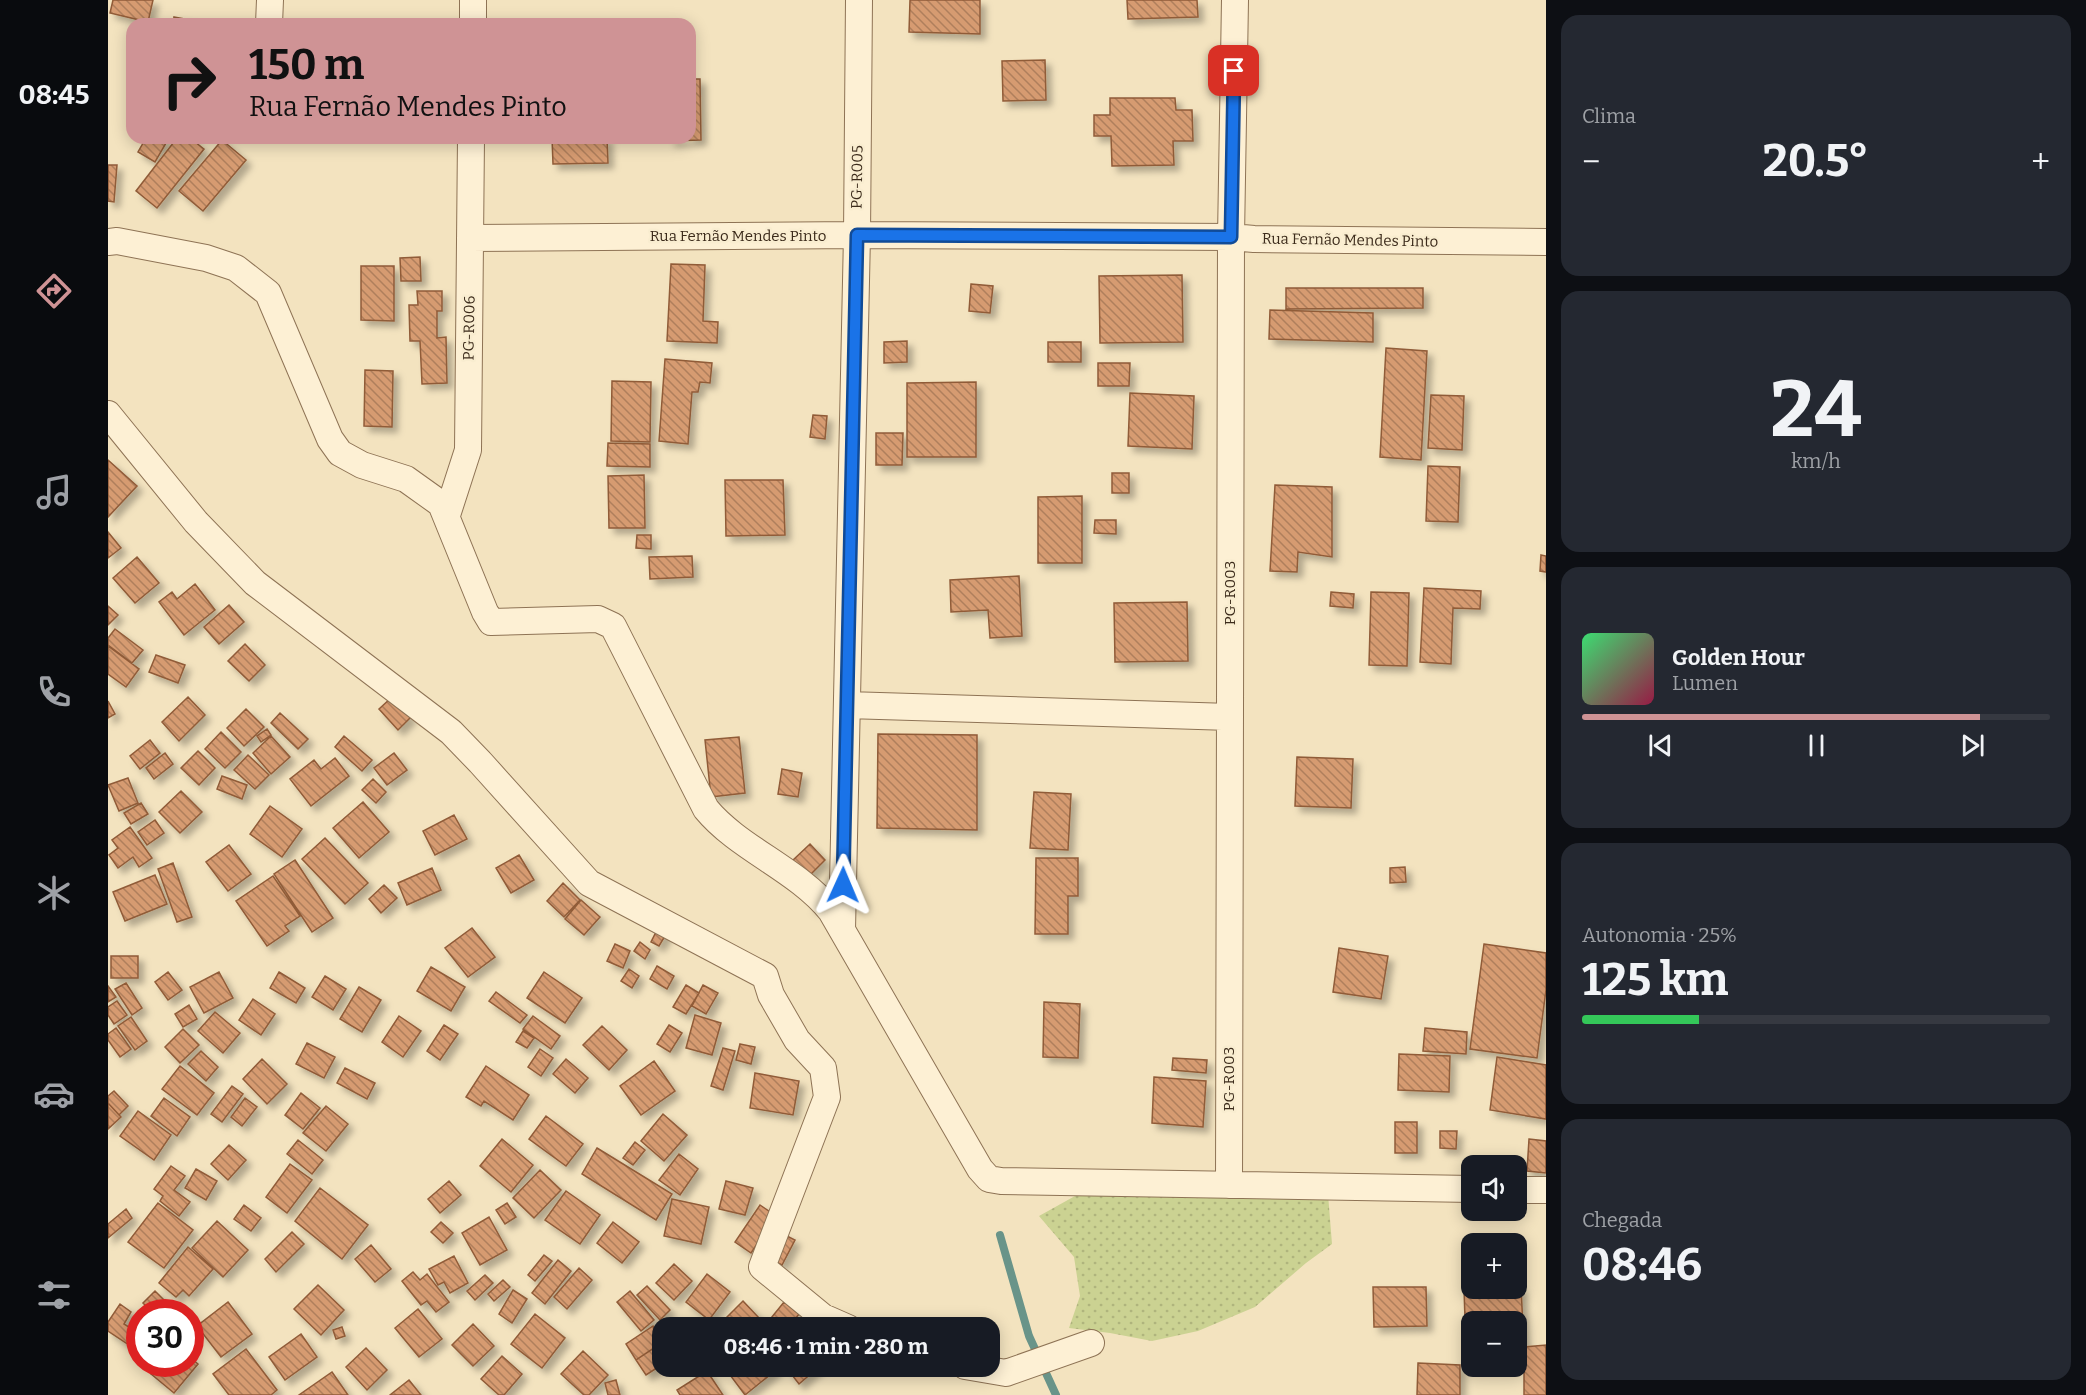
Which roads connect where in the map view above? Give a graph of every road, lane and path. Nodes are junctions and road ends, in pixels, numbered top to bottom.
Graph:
1 (270, 0) edge
2 (473, 0) edge
3 (859, 0) edge
4 (1236, 0) edge
5 (269, 18) edge
6 (473, 18) edge
7 (471, 144) edge
8 (857, 235) junction
9 (1231, 237) junction
10 (470, 238) junction
11 (108, 242) edge
12 (1546, 242) edge
13 (108, 414) edge
14 (447, 515) junction
15 (847, 705) junction
16 (1230, 717) junction
17 (842, 930) junction
18 (1229, 1185) junction
19 (1461, 1189) edge
20 (1527, 1190) edge
21 (1546, 1190) edge
22 (823, 1317) edge
23 (1091, 1343) dead end
24 (1000, 1372) edge

1 - 5 street
2 - 6 street
3 - 8 street, PG-R005
4 - 9 street, PG-R003
7 - 10 street, PG-R006
8 - 9 street, Rua Fernão Mendes Pinto
8 - 10 street, Rua Fernão Mendes Pinto
8 - 15 street, PG-R005
9 - 12 street, Rua Fernão Mendes Pinto
9 - 16 street, PG-R003
10 - 14 street, PG-R006
11 - 14 street
13 - 22 street
14 - 17 street
15 - 16 street
15 - 17 street, PG-R005
16 - 18 street, PG-R003
17 - 18 street
18 - 19 street
20 - 21 street
23 - 24 street

